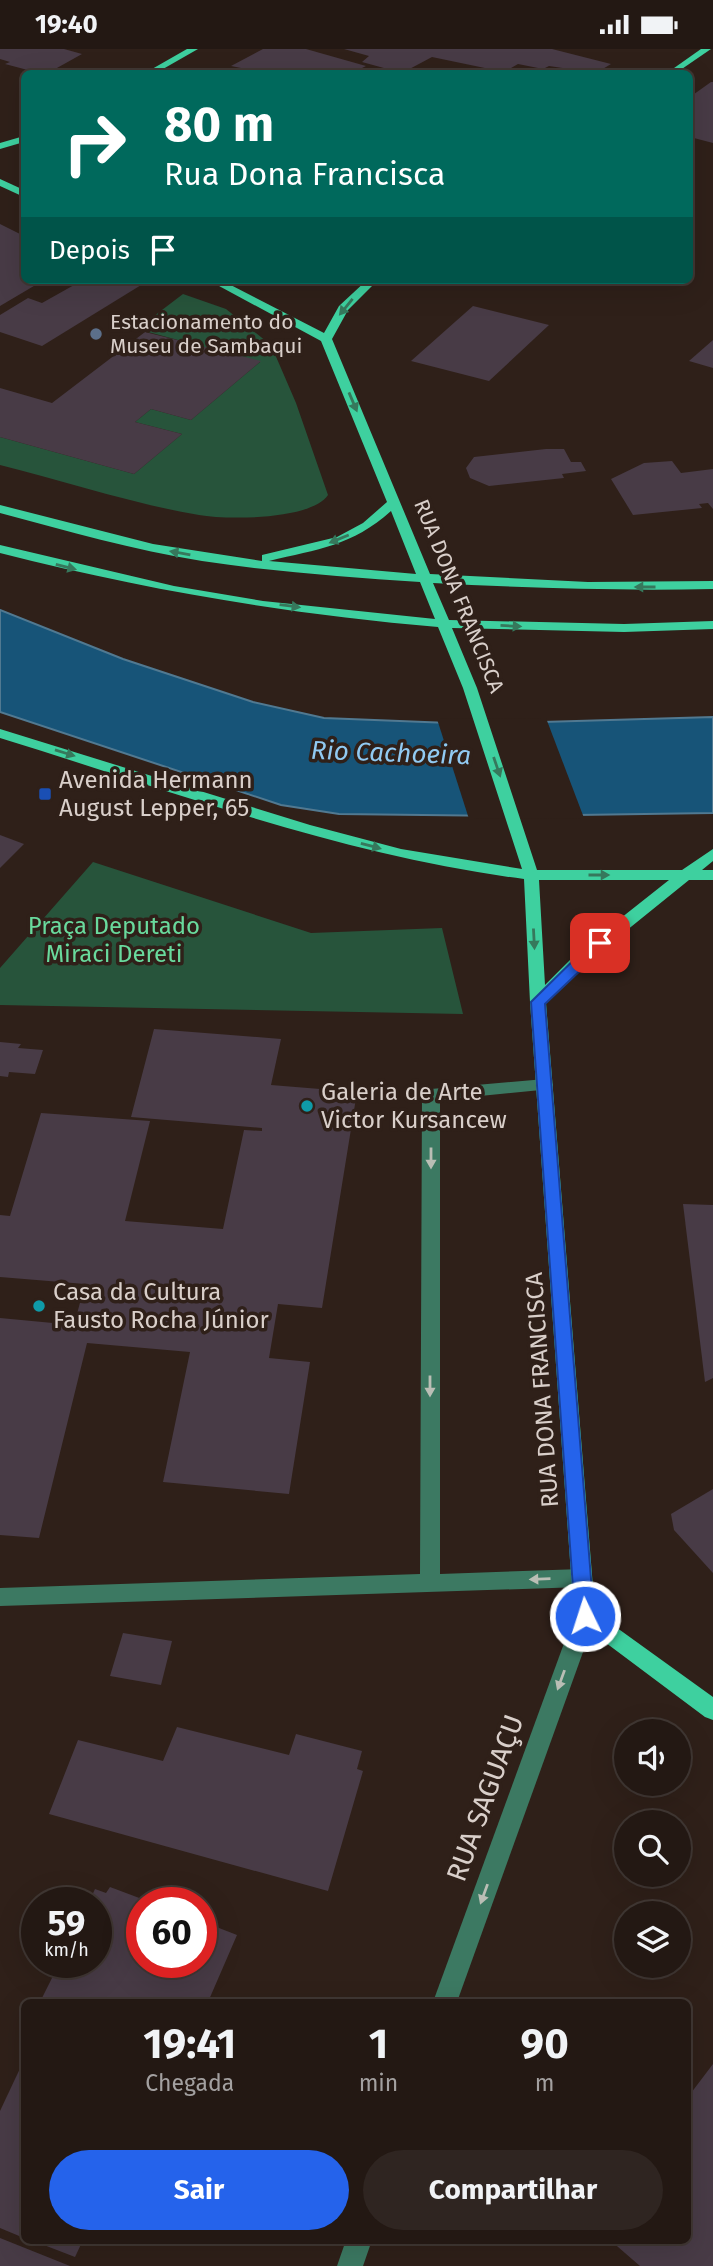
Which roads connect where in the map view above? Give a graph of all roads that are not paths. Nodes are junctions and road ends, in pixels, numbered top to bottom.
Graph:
1 (194, 49) edge
2 (706, 49) edge
3 (156, 70) edge
4 (675, 70) edge
5 (21, 140) edge
6 (0, 146) edge
7 (0, 183) edge
8 (21, 193) edge
9 (222, 284) edge
10 (369, 284) edge
11 (326, 339) junction
12 (395, 501) junction
13 (0, 509) edge
14 (0, 548) edge
15 (247, 562) junction
16 (426, 578) junction
17 (713, 585) edge
18 (443, 622) junction
19 (713, 625) edge
20 (0, 733) edge
21 (713, 854) edge
22 (531, 875) junction
23 (688, 875) junction
24 (713, 875) edge
25 (538, 1002) junction
26 (545, 1085) junction
27 (582, 1577) junction
28 (430, 1583) junction
29 (0, 1597) edge
30 (585, 1616) junction
31 (713, 1710) edge
32 (446, 1999) edge
33 (357, 2244) edge
34 (349, 2266) edge

1 - 3 main road
2 - 4 main road
5 - 6 main road
7 - 8 main road
9 - 11 main road
10 -> 11 main road
11 -> 12 main road, RUA DONA FRANCISCA
12 -> 15 main road
12 - 16 main road, RUA DONA FRANCISCA
15 -> 13 main road
14 -> 18 main road
15 - 16 main road
17 -> 16 main road
16 - 18 main road, RUA DONA FRANCISCA
18 -> 19 main road
18 -> 22 main road, RUA DONA FRANCISCA
20 -> 22 main road
21 - 23 main road
22 -> 23 main road
22 -> 25 main road, RUA DONA FRANCISCA
23 - 24 main road
23 - 25 main road
25 - 26 main road, RUA DONA FRANCISCA
26 - 27 main road, RUA DONA FRANCISCA
26 -> 28 street
27 -> 28 street
27 - 30 main road, RUA DONA FRANCISCA
28 - 29 street
30 - 31 main road
30 -> 32 street, RUA SAGUAÇU
33 - 34 street

